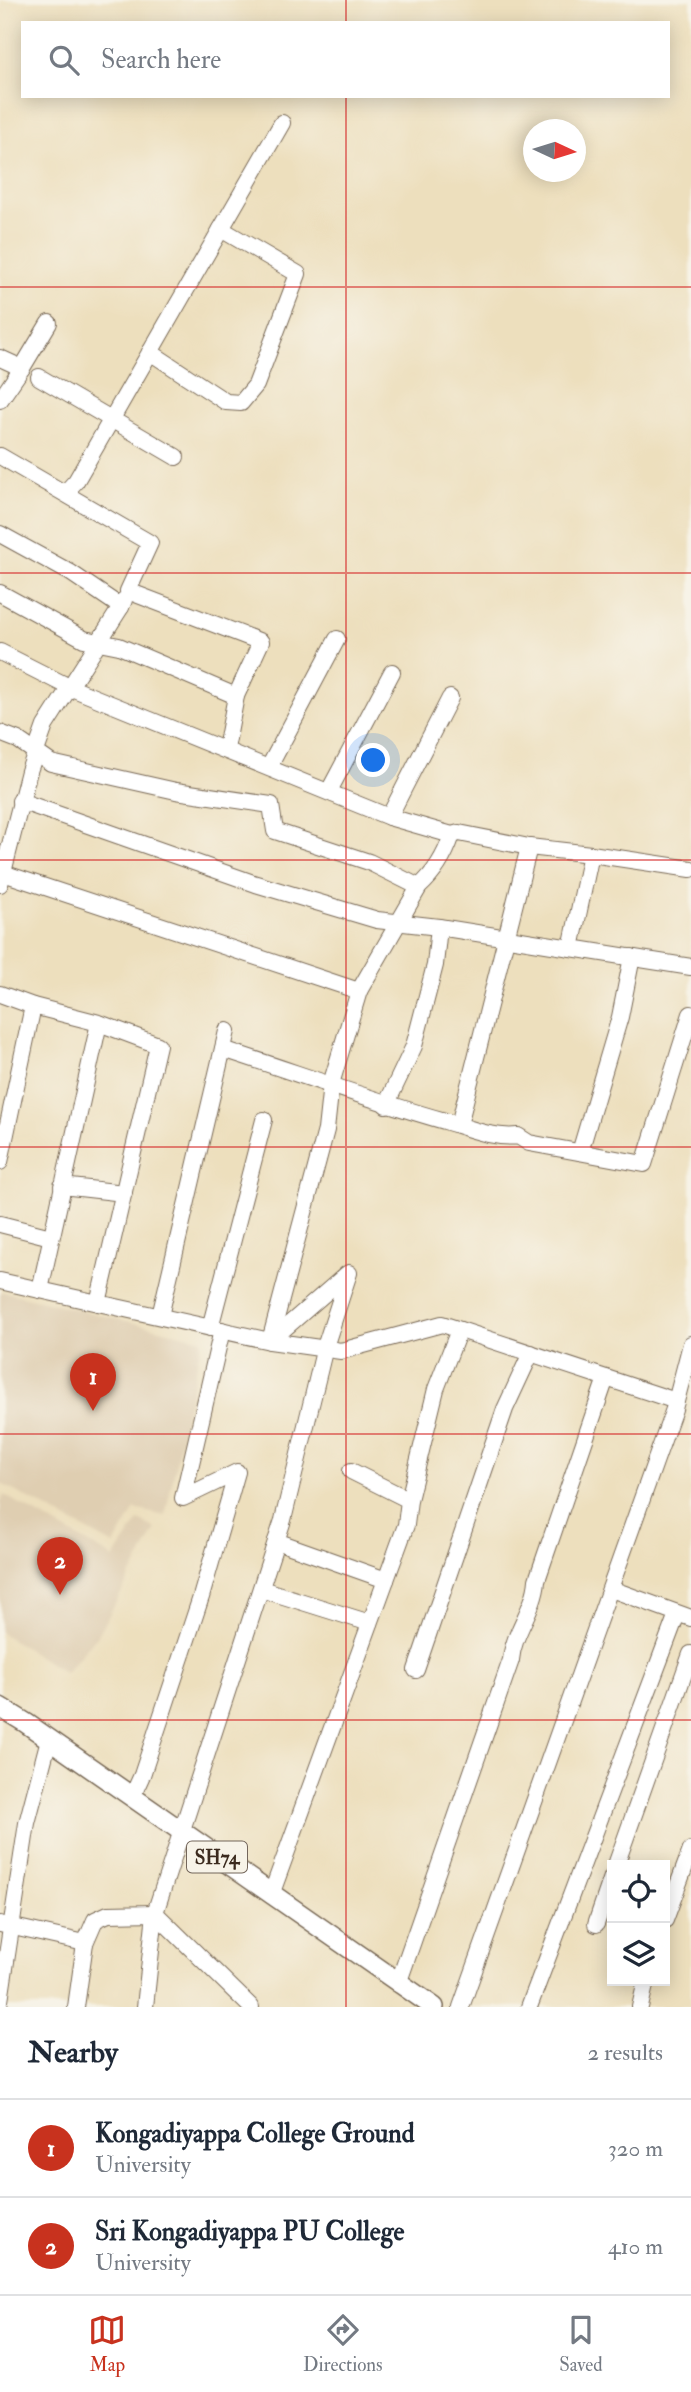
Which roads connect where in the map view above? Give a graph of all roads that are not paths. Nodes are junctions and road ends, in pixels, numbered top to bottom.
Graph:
1 (282, 122) dead end
2 (222, 229) junction
3 (49, 323) dead end
4 (149, 352) junction
5 (0, 358) edge
6 (22, 368) junction
7 (40, 377) dead end
8 (0, 400) edge
9 (111, 419) junction
10 (0, 456) edge
11 (176, 457) dead end
12 (65, 493) junction
13 (0, 534) edge
14 (128, 592) junction
15 (0, 593) edge
16 (121, 607) junction
17 (337, 639) dead end
18 (100, 642) junction
19 (0, 652) edge
20 (392, 673) dead end
21 (69, 687) junction
22 (236, 696) junction
23 (450, 698) dead end
24 (0, 733) edge
25 (226, 749) junction
26 (36, 752) junction
27 (269, 767) junction
28 (329, 791) junction
29 (20, 801) junction
30 (388, 817) junction
31 (452, 835) junction
32 (529, 847) junction
33 (591, 854) junction
34 (691, 869) edge
35 (1, 879) edge
36 (419, 887) junction
37 (399, 922) junction
38 (439, 927) junction
39 (507, 938) junction
40 (571, 948) junction
41 (632, 957) junction
42 (691, 967) edge
43 (359, 991) junction
44 (0, 994) edge
45 (33, 1006) junction
46 (691, 1014) edge
47 (99, 1023) junction
48 (227, 1031) dead end
49 (223, 1049) junction
50 (331, 1084) junction
51 (386, 1105) junction
52 (264, 1120) dead end
53 (459, 1125) junction
54 (580, 1152) junction
55 (0, 1162) edge
56 (62, 1186) junction
57 (124, 1193) junction
58 (0, 1224) edge
59 (51, 1237) junction
60 (0, 1280) edge
61 (40, 1290) junction
62 (98, 1303) junction
63 (160, 1317) junction
64 (216, 1329) junction
65 (459, 1330) junction
66 (270, 1340) junction
67 (691, 1344) edge
68 (325, 1348) junction
69 (531, 1353) junction
70 (606, 1378) junction
71 (675, 1405) junction
72 (691, 1413) edge
73 (351, 1471) dead end
74 (409, 1500) junction
75 (276, 1541) junction
76 (386, 1580) junction
77 (261, 1589) junction
78 (611, 1589) junction
79 (684, 1616) edge
80 (370, 1623) junction
81 (691, 1654) edge
82 (416, 1670) dead end
83 (0, 1707) edge
84 (49, 1739) junction
85 (132, 1797) junction
86 (183, 1833) junction
87 (691, 1850) edge
88 (618, 1860) edge
89 (607, 1892) edge
90 (271, 1895) junction
91 (670, 1907) edge
92 (155, 1913) junction
93 (596, 1924) dead end
94 (5, 1925) edge
95 (85, 1943) junction
96 (398, 1984) junction
97 (645, 1986) edge
98 (0, 2001) edge
99 (76, 2007) edge
100 (145, 2007) edge
101 (251, 2007) edge
102 (433, 2007) edge
103 (461, 2007) edge
104 (529, 2007) edge
105 (639, 2007) edge

1 - 2 street
2 - 4 street
2 - 4 street
3 - 6 street
4 - 9 street
5 - 6 street
6 - 8 street
7 - 9 street
9 - 11 street
9 - 12 street
10 - 12 street
12 - 14 street
13 - 16 street
14 - 16 street
14 - 22 street
15 - 18 street
16 - 18 street
17 - 27 street
18 - 21 street
18 - 22 street
19 - 21 street
20 - 28 street
21 - 25 street
21 - 26 street
22 - 25 street
23 - 30 street
24 - 26 street
25 - 27 street
26 - 29 street
26 - 36 street
27 - 28 street
28 - 30 street
29 - 35 street
29 - 37 street
30 - 31 street
31 - 32 street
31 - 36 street
32 - 33 street
32 - 39 street
33 - 34 street
33 - 40 street
35 - 43 street
36 - 37 street
37 - 38 street
37 - 43 street
38 - 39 street
38 - 51 street
39 - 40 street
39 - 53 street
40 - 41 street
41 - 42 street
41 - 54 street
43 - 50 street
44 - 45 street
45 - 47 street
45 - 55 street
46 - 54 street
47 - 56 street
47 - 57 street
48 - 49 street
49 - 50 street
49 - 63 street
50 - 51 street
50 - 66 street
51 - 53 street
52 - 64 street
53 - 54 street
56 - 57 street
56 - 59 street
57 - 62 street
58 - 59 street
59 - 61 street
60 - 61 street
61 - 62 street
62 - 63 street
63 - 64 street
64 - 66 street
64 - 85 street
65 - 68 street
65 - 69 street
65 - 74 street
66 - 68 street
66 - 68 street
67 - 71 street
68 - 75 street
69 - 70 street
69 - 82 street
70 - 71 street
70 - 96 street
71 - 72 street
71 - 78 street
73 - 74 street
74 - 76 street
75 - 76 street
75 - 77 street
76 - 80 street
77 - 80 street
77 - 86 street
78 - 79 street
78 - 103 street
79 - 104 street
80 - 90 street
81 - 88 street
83 - 84 main road, SH74
84 - 85 main road, SH74
84 - 94 street
85 - 86 main road, SH74
86 - 90 main road, SH74
86 - 92 street
87 - 91 street
89 - 93 street
90 - 96 main road, SH74
92 - 95 street
92 - 100 street
92 - 101 street
94 - 95 street
94 - 98 street
95 - 99 street
96 - 102 main road, SH74
97 - 105 street

